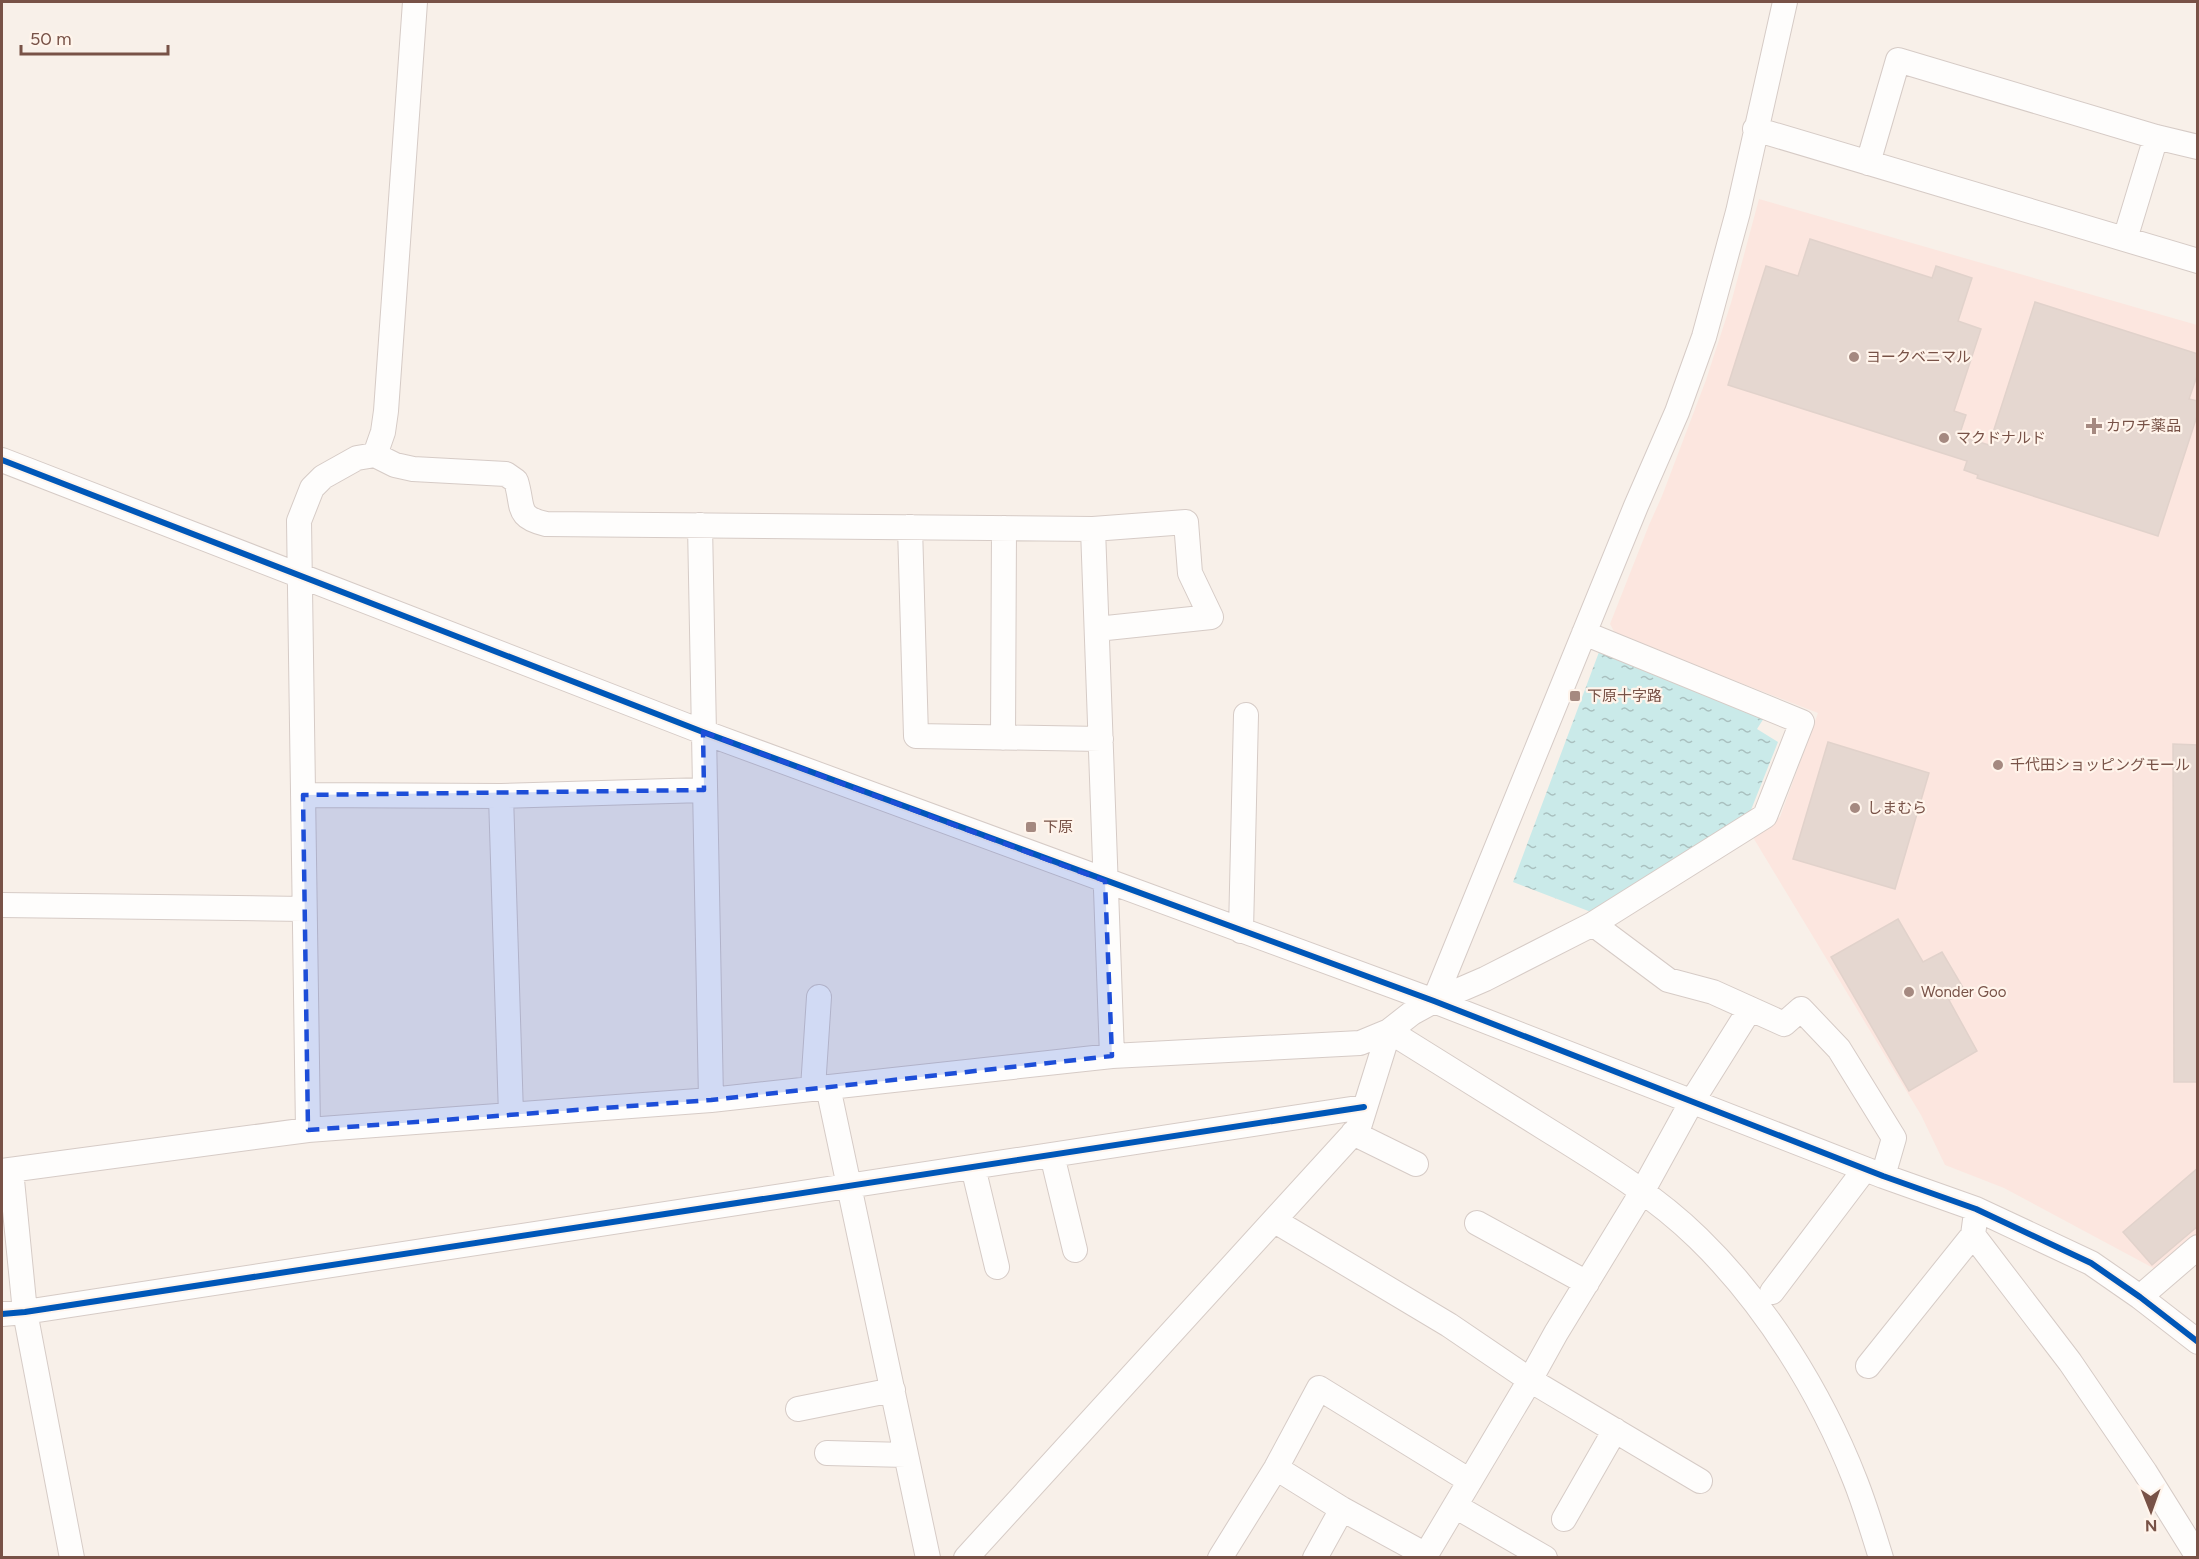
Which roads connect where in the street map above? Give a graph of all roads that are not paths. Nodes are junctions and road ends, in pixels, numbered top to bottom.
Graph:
1 (415, 2) edge
2 (1785, 2) edge
3 (1755, 129) junction
4 (2156, 137) junction
5 (2198, 147) edge
6 (1868, 163) junction
7 (2126, 239) junction
8 (2198, 261) edge
9 (375, 455) junction
10 (2, 459) edge
11 (700, 525) junction
12 (910, 527) junction
13 (1004, 528) junction
14 (1094, 529) junction
15 (300, 576) junction
16 (1097, 629) junction
17 (1584, 633) junction
18 (1246, 715) dead end
19 (703, 732) junction
20 (1004, 738) junction
21 (1101, 739) junction
22 (704, 790) junction
23 (303, 795) junction
24 (501, 796) junction
25 (1105, 881) junction
26 (2, 905) edge
27 (304, 909) junction
28 (1593, 924) junction
29 (1241, 931) junction
30 (819, 997) dead end
31 (1434, 1001) junction
32 (1750, 1009) junction
33 (1389, 1031) junction
34 (1112, 1056) junction
35 (821, 1088) junction
36 (711, 1100) junction
37 (1691, 1103) junction
38 (1364, 1107) junction
39 (511, 1114) junction
40 (308, 1130) junction
41 (1353, 1133) junction
42 (1052, 1155) junction
43 (1416, 1164) dead end
44 (973, 1167) junction
45 (6, 1170) edge
46 (1874, 1173) junction
47 (850, 1186) junction
48 (1642, 1192) junction
49 (1976, 1209) junction
50 (1275, 1221) junction
51 (1477, 1223) dead end
52 (1973, 1235) junction
53 (2198, 1247) edge
54 (1075, 1250) dead end
55 (997, 1267) dead end
56 (1587, 1283) junction
57 (1772, 1292) dead end
58 (2140, 1297) junction
59 (13, 1313) edge
60 (2198, 1342) edge
61 (1868, 1366) dead end
62 (1530, 1380) junction
63 (893, 1390) junction
64 (798, 1409) dead end
65 (1615, 1430) junction
66 (827, 1453) dead end
67 (906, 1455) junction
68 (1276, 1468) junction
69 (1470, 1480) junction
70 (1700, 1481) dead end
71 (1455, 1506) junction
72 (1342, 1509) junction
73 (1564, 1519) dead end
74 (1530, 1554) edge
75 (1425, 1556) edge
76 (72, 1557) edge
77 (928, 1557) edge
78 (966, 1557) edge
79 (1220, 1557) edge
80 (1315, 1557) edge
81 (1881, 1557) edge
82 (2198, 1557) edge

1 - 9 street
2 - 3 street
3 - 6 street
3 - 17 street
4 - 5 street
4 - 6 street
4 - 7 street
6 - 7 street
7 - 8 street
9 - 11 street
9 - 15 street
10 - 15 street
11 - 12 street
11 - 19 street
12 - 13 street
12 - 20 street
13 - 14 street
13 - 20 street
14 - 16 street
14 - 16 street
15 - 19 street
15 - 23 street
16 - 21 street
17 - 28 street
17 - 31 street
18 - 29 street
19 - 22 street
19 - 25 street
20 - 21 street
21 - 25 street
22 - 24 street
22 - 36 street
23 - 24 street
23 - 27 street
24 - 39 street
25 - 29 street
25 - 34 street
26 - 27 street
27 - 40 street
28 - 31 street
28 - 32 street
29 - 31 street
30 - 35 street
31 - 33 street
31 - 37 street
32 - 37 street
32 - 46 street
33 - 34 street
33 - 38 street
33 - 48 street
34 - 35 street
35 - 36 street
35 - 47 street
36 - 39 street
37 - 46 street
37 - 48 street
38 - 41 street
38 - 42 street
39 - 40 street
40 - 45 street
41 - 43 street
41 - 50 street
42 - 44 street
42 - 54 street
44 - 47 street
44 - 55 street
45 - 59 street
46 - 49 street
46 - 57 street
47 - 59 street
47 - 63 street
48 - 56 street
48 - 81 street
49 - 52 street
49 - 58 street
50 - 62 street
50 - 78 street
51 - 56 street
52 - 61 street
52 - 82 street
53 - 58 street
56 - 62 street
58 - 60 street
59 - 76 street
62 - 65 street
62 - 69 street
63 - 64 street
63 - 67 street
65 - 70 street
65 - 73 street
66 - 67 street
67 - 77 street
68 - 69 street
68 - 72 street
68 - 79 street
69 - 71 street
71 - 74 street
71 - 75 street
72 - 75 street
72 - 80 street

